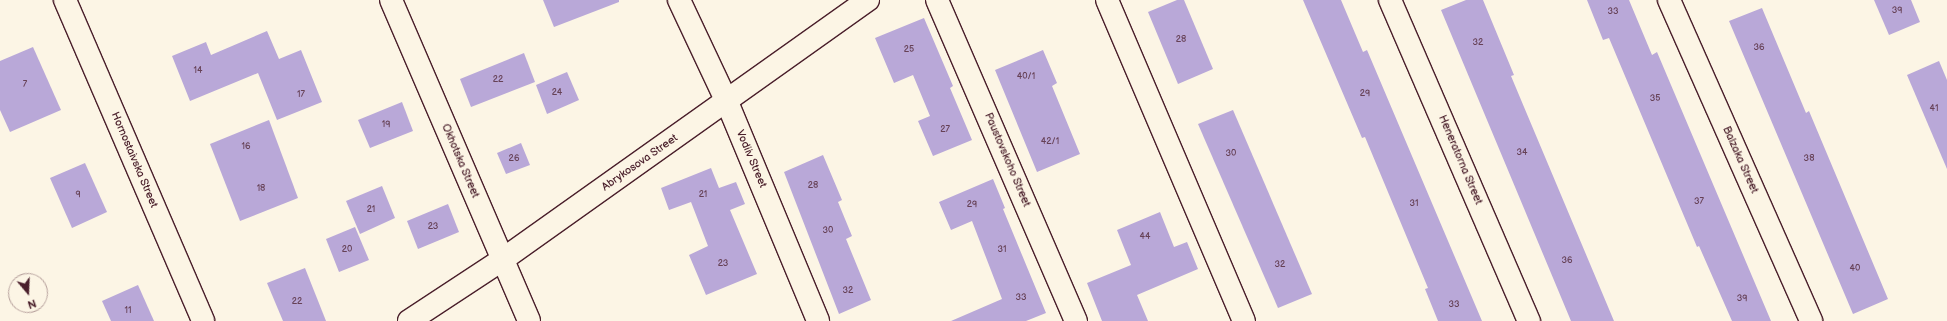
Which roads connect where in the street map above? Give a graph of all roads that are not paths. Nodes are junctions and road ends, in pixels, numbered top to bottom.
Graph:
1 (64, 0) edge
2 (391, 0) edge
3 (679, 0) edge
4 (868, 0) edge
5 (937, 0) edge
6 (1107, 0) edge
7 (1390, 0) edge
8 (1669, 0) edge
9 (727, 102) junction
10 (502, 260) junction
11 (203, 321) edge
12 (409, 321) edge
13 (529, 321) edge
14 (818, 321) edge
15 (1076, 321) edge
16 (1244, 321) edge
17 (1529, 321) edge
18 (1811, 321) edge

1 - 11 street, Hornostaivska Street
2 - 10 street, Okhotska Street
3 - 9 street, Vodiiv Street
4 - 9 street, Abrykosova Street
5 - 15 street, Paustovskoho Street
6 - 16 street
7 - 17 street, Heneratorna Street
8 - 18 street, Balzaka Street
9 - 10 street, Abrykosova Street
9 - 14 street, Vodiiv Street
10 - 12 street, Abrykosova Street
10 - 13 street, Okhotska Street

